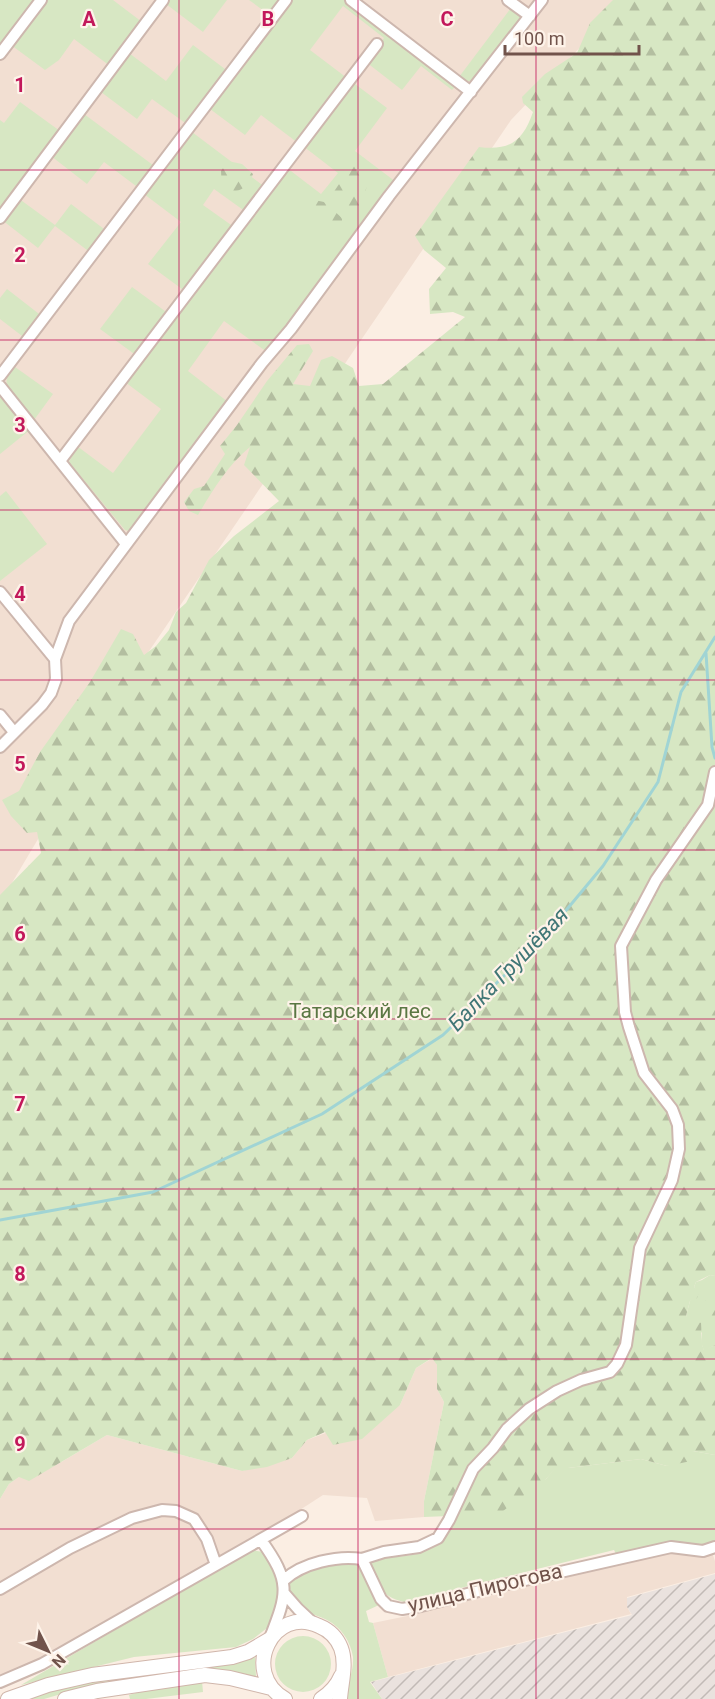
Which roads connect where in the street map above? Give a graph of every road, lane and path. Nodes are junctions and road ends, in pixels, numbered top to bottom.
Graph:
1 (41, 0) edge
2 (163, 0) edge
3 (286, 0) edge
4 (351, 0) edge
5 (508, 0) edge
6 (542, 0) edge
7 (530, 16) junction
8 (377, 44) dead end
9 (0, 54) edge
10 (471, 92) junction
11 (0, 218) edge
12 (0, 376) edge
13 (0, 386) edge
14 (60, 461) junction
15 (126, 544) junction
16 (0, 592) edge
17 (55, 659) junction
18 (0, 715) edge
19 (14, 732) junction
20 (0, 747) edge
21 (715, 772) edge
22 (302, 1516) dead end
23 (261, 1540) junction
24 (715, 1547) edge
25 (362, 1560) junction
26 (216, 1565) junction
27 (284, 1580) junction
28 (0, 1589) edge
29 (284, 1593) junction
30 (315, 1624) junction
31 (270, 1639) junction
32 (343, 1671) junction
33 (0, 1682) edge
34 (271, 1688) junction
35 (8, 1699) edge
36 (65, 1699) edge
37 (285, 1699) edge
38 (321, 1699) edge
39 (340, 1699) edge

1 - 9 street
2 - 11 street
3 - 12 street
4 - 10 street
5 - 7 street
6 - 7 street
7 - 10 street
8 - 14 street
10 - 15 street
13 - 14 street
14 - 15 street
15 - 17 street
16 - 17 street
17 - 19 street
18 - 19 street
19 - 20 street
21 - 25 street
22 - 23 street
23 - 26 street
23 - 27 street
24 - 25 street, улица Пирогова
25 - 27 street
26 - 28 street
26 - 33 street
27 - 29 street
29 - 30 street
29 - 31 street
30 - 31 main road
30 - 32 main road
31 - 34 main road
31 - 35 main road
32 - 38 main road
32 - 39 main road
34 - 36 main road
34 - 37 main road

